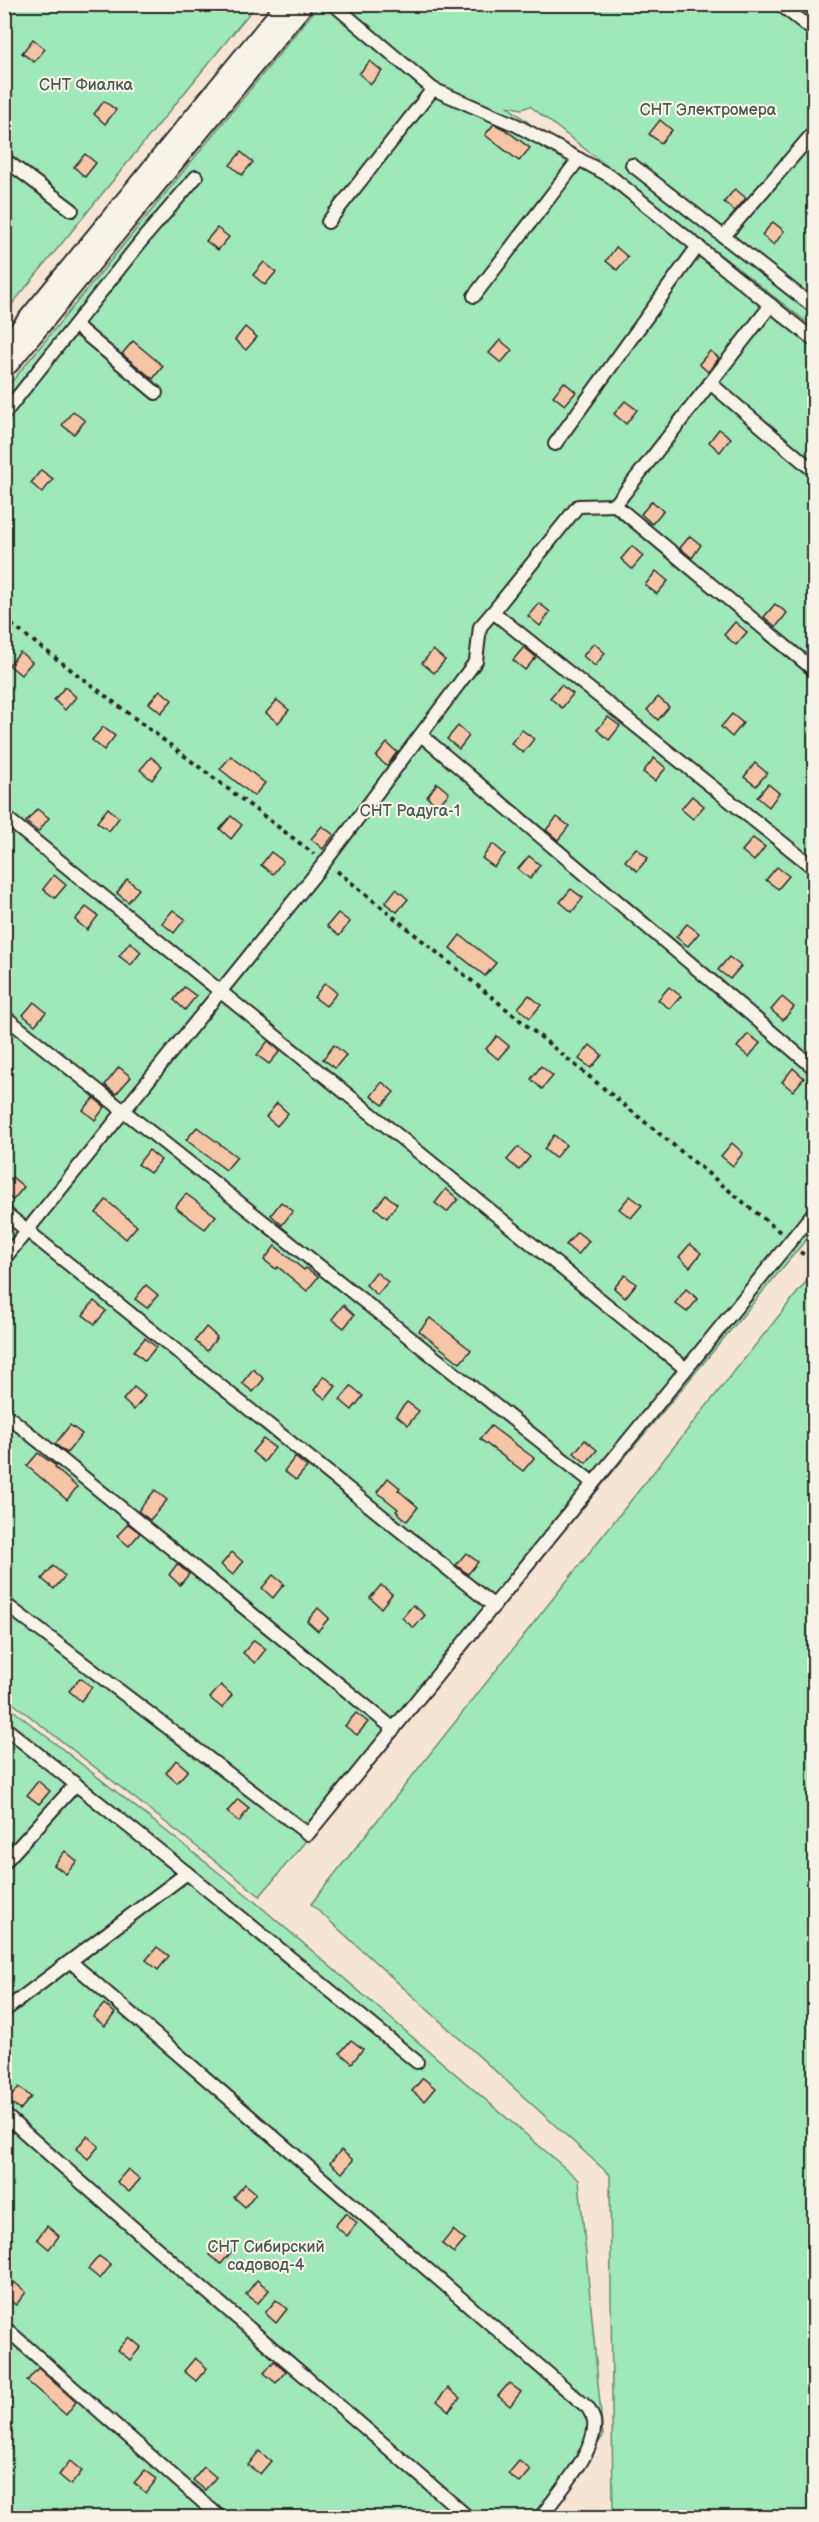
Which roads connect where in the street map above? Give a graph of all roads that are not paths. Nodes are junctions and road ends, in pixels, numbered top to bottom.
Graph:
1 (295, 4) edge
2 (333, 4) edge
3 (782, 6) dead end
4 (814, 31) edge
5 (433, 89) junction
6 (814, 132) edge
7 (4, 159) edge
8 (579, 159) junction
9 (632, 165) dead end
10 (196, 177) dead end
11 (72, 210) dead end
12 (328, 222) dead end
13 (724, 236) junction
14 (698, 246) junction
15 (474, 296) dead end
16 (771, 305) junction
17 (814, 307) edge
18 (75, 325) junction
19 (814, 340) edge
20 (4, 359) edge
21 (710, 383) junction
22 (156, 393) dead end
23 (4, 414) edge
24 (555, 444) dead end
25 (814, 471) edge
26 (615, 505) junction
27 (493, 612) junction
28 (814, 670) edge
29 (421, 735) junction
30 (4, 816) edge
31 (814, 868) edge
32 (221, 991) junction
33 (4, 1016) edge
34 (814, 1068) edge
35 (124, 1111) junction
36 (4, 1212) edge
37 (814, 1212) edge
38 (27, 1230) junction
39 (4, 1259) edge
40 (686, 1369) junction
41 (4, 1413) edge
42 (593, 1483) junction
43 (4, 1603) edge
44 (494, 1606) junction
45 (4, 1727) edge
46 (394, 1729) junction
47 (76, 1784) junction
48 (4, 1863) edge
49 (187, 1873) junction
50 (71, 1962) junction
51 (4, 2011) edge
52 (417, 2062) dead end
53 (4, 2114) edge
54 (4, 2327) edge
55 (221, 2517) edge
56 (469, 2517) edge
57 (540, 2517) edge

1 - 20 street
2 - 5 lane
3 - 4 lane
5 - 8 lane
5 - 12 lane
6 - 13 lane
7 - 11 lane
8 - 14 lane
8 - 15 lane
9 - 13 lane
10 - 18 lane
13 - 17 lane
14 - 16 lane
14 - 24 lane
16 - 19 lane
16 - 21 lane
18 - 22 lane
18 - 23 lane
21 - 25 lane
21 - 26 lane
26 - 27 lane
26 - 28 lane
27 - 29 lane
27 - 31 lane
29 - 32 lane
29 - 34 lane
30 - 32 lane
32 - 35 lane
32 - 40 lane
33 - 35 lane
35 - 38 lane
35 - 42 lane
36 - 38 lane
37 - 40 lane
38 - 39 lane
38 - 44 lane
40 - 42 lane
41 - 46 lane
42 - 44 lane
43 - 46 lane
44 - 46 lane
45 - 47 lane
47 - 48 lane
47 - 49 lane
49 - 50 lane
49 - 52 lane
50 - 51 lane
50 - 57 lane
53 - 56 lane
54 - 55 lane

